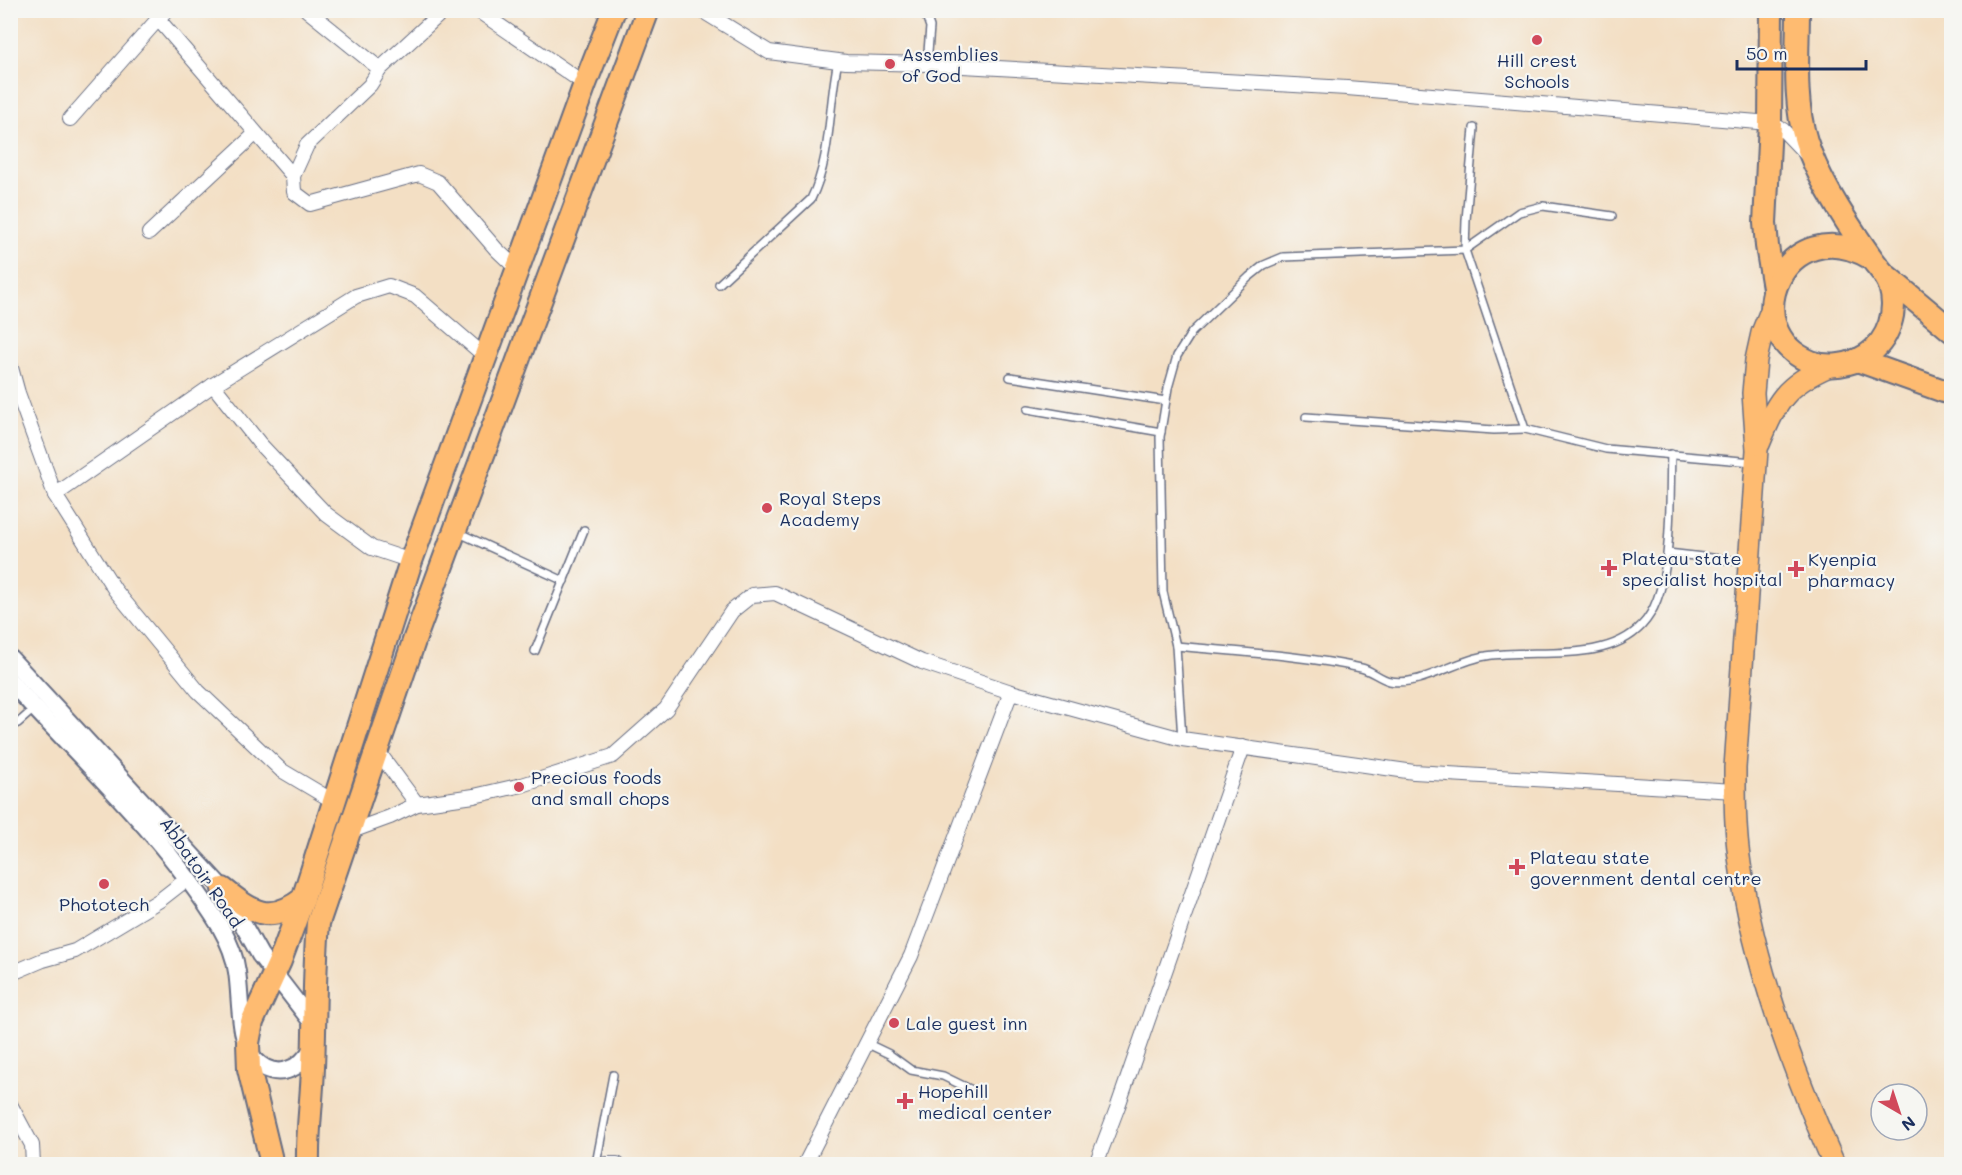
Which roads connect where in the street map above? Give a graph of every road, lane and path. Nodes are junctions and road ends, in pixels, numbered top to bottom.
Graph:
1 (307, 10) edge
2 (444, 10) edge
3 (477, 10) edge
4 (614, 10) edge
5 (648, 10) edge
6 (700, 10) edge
7 (924, 10) edge
8 (1771, 10) edge
9 (1798, 10) edge
10 (163, 15) edge
11 (838, 61) junction
12 (927, 64) junction
13 (380, 69) junction
14 (585, 84) junction
15 (70, 119) dead end
16 (1770, 123) junction
17 (1474, 128) dead end
18 (255, 134) junction
19 (1815, 164) junction
20 (293, 176) junction
21 (1612, 216) dead end
22 (149, 233) dead end
23 (1465, 250) junction
24 (1877, 266) junction
25 (518, 270) junction
26 (719, 284) dead end
27 (1773, 298) junction
28 (1952, 331) edge
29 (486, 357) junction
30 (1857, 360) junction
31 (10, 364) edge
32 (1829, 366) junction
33 (1010, 377) dead end
34 (213, 385) junction
35 (1952, 394) edge
36 (1166, 401) junction
37 (1028, 409) dead end
38 (1306, 417) dead end
39 (1525, 429) junction
40 (1161, 432) junction
41 (455, 441) junction
42 (483, 454) junction
43 (1671, 454) junction
44 (1756, 456) junction
45 (55, 495) junction
46 (584, 530) dead end
47 (455, 531) junction
48 (1668, 553) junction
49 (411, 561) junction
50 (1749, 563) junction
51 (564, 581) junction
52 (1176, 646) junction
53 (535, 651) dead end
54 (10, 658) edge
55 (10, 681) edge
56 (1011, 692) junction
57 (35, 708) junction
58 (10, 726) edge
59 (1182, 738) junction
60 (1243, 747) junction
61 (376, 750) junction
62 (1735, 791) junction
63 (333, 801) junction
64 (417, 804) junction
65 (349, 832) junction
66 (187, 879) junction
67 (222, 889) junction
68 (303, 899) junction
69 (10, 974) edge
70 (274, 974) junction
71 (314, 1036) junction
72 (866, 1043) junction
73 (248, 1051) junction
74 (613, 1075) dead end
75 (980, 1094) dead end
76 (10, 1104) edge
77 (33, 1164) edge
78 (272, 1164) edge
79 (308, 1164) edge
80 (596, 1164) edge
81 (607, 1164) edge
82 (618, 1164) edge
83 (805, 1164) edge
84 (1096, 1164) edge
85 (1834, 1164) edge

1 - 13 street
2 - 13 street
3 - 14 street
4 - 14 highway
5 - 42 highway
6 - 11 street
7 - 12 lane
8 - 16 highway
9 - 19 highway
10 - 15 street
10 - 18 street
11 - 12 street
11 - 26 lane
12 - 16 street
13 - 20 street
14 - 25 highway
16 - 19 street
16 - 27 highway
17 - 23 lane
18 - 20 street
18 - 22 street
19 - 24 highway
20 - 25 street
21 - 23 lane
23 - 36 lane
23 - 39 lane
24 - 27 highway
24 - 28 highway
24 - 30 highway
25 - 29 highway
27 - 32 highway
27 - 44 main road
29 - 34 street
29 - 41 highway
30 - 32 highway
30 - 35 highway
31 - 45 street
32 - 44 main road
33 - 36 lane
34 - 45 street
34 - 49 street
36 - 40 lane
37 - 40 lane
38 - 39 lane
39 - 43 lane
40 - 52 lane
41 - 42 highway
41 - 49 highway
42 - 47 highway
43 - 44 lane
43 - 48 lane
44 - 50 main road
45 - 63 street
46 - 51 lane
47 - 51 lane
47 - 61 highway
48 - 50 lane
48 - 52 lane
49 - 63 highway
50 - 62 main road
51 - 53 lane
52 - 59 lane
54 - 67 street, Abbatoir Road
55 - 57 street, Abbatoir Road
56 - 59 street
56 - 64 street
56 - 72 street
57 - 58 lane
57 - 66 street, Abbatoir Road
59 - 60 street
60 - 62 street
60 - 84 street
61 - 64 street
61 - 65 highway
62 - 85 main road
63 - 68 highway
64 - 65 street
65 - 71 highway
66 - 69 street
66 - 73 street, Abbatoir Road
67 - 68 highway
67 - 70 street, Abbatoir Road
68 - 70 highway
70 - 71 street, Abbatoir Road
70 - 73 highway
71 - 73 street
71 - 79 highway
72 - 75 lane
72 - 83 street
73 - 78 highway
74 - 80 lane
76 - 77 street
81 - 82 street

